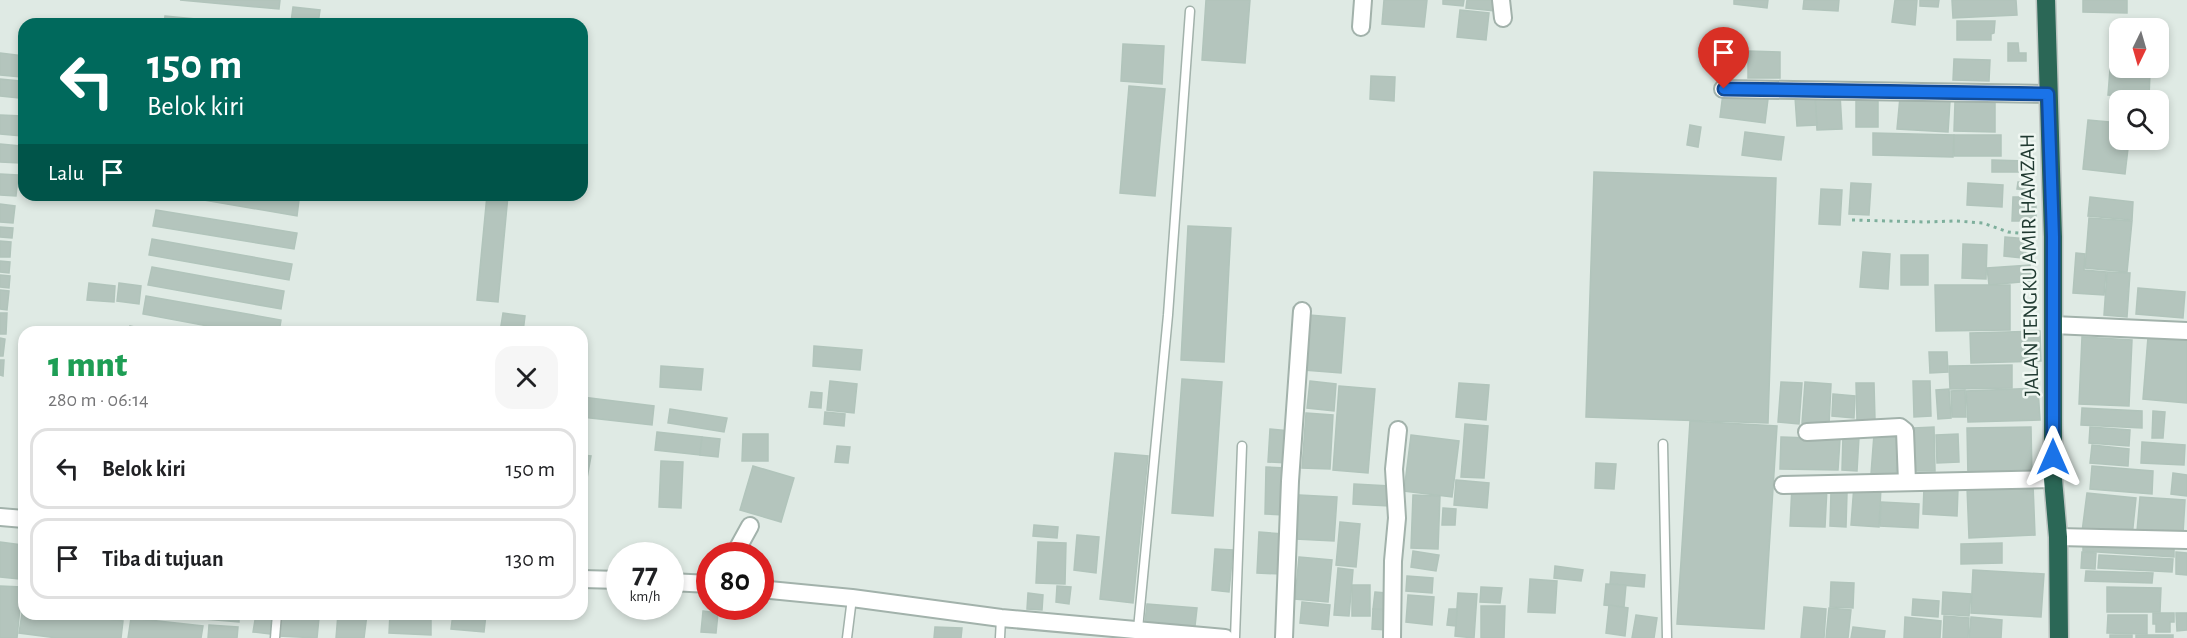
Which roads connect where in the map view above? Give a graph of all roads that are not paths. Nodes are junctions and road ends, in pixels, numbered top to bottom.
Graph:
1 (1363, 0) edge
2 (1502, 0) edge
3 (2046, 0) edge
4 (1190, 11) dead end
5 (1503, 18) dead end
6 (1361, 27) dead end
7 (1724, 89) dead end
8 (2048, 94) junction
9 (1302, 311) dead end
10 (2053, 325) junction
11 (2187, 331) edge
12 (1398, 430) dead end
13 (1807, 432) dead end
14 (1663, 444) dead end
15 (1242, 446) dead end
16 (2053, 479) junction
17 (1907, 482) junction
18 (1783, 485) dead end
19 (0, 517) edge
20 (18, 518) edge
21 (750, 526) dead end
22 (2058, 537) junction
23 (2187, 540) edge
24 (741, 542) edge
25 (588, 579) edge
26 (606, 580) edge
27 (774, 590) edge
28 (852, 598) junction
29 (1001, 618) junction
30 (276, 620) edge
31 (1138, 629) junction
32 (275, 638) edge
33 (847, 638) edge
34 (1000, 638) edge
35 (1225, 638) edge
36 (1235, 638) edge
37 (1284, 638) edge
38 (1392, 638) edge
39 (1667, 638) edge
40 (2060, 638) edge

1 - 6 street
2 - 5 street
3 - 8 highway, JALAN TENGKU AMIR HAMZAH
4 - 31 lane
7 - 8 street
8 - 10 highway, JALAN TENGKU AMIR HAMZAH
9 - 37 street
10 - 11 street
10 - 16 highway, JALAN TENGKU AMIR HAMZAH
12 - 38 street
13 - 17 street
14 - 39 lane
15 - 36 lane
16 - 17 street
16 - 22 highway, JALAN TENGKU AMIR HAMZAH
17 - 18 street
19 - 20 street
21 - 24 street
22 - 23 street
22 - 40 highway, JALAN TENGKU AMIR HAMZAH
25 - 26 street
27 - 28 street
28 - 29 street
28 - 33 lane
29 - 31 street
29 - 34 lane
30 - 32 lane
31 - 35 street

